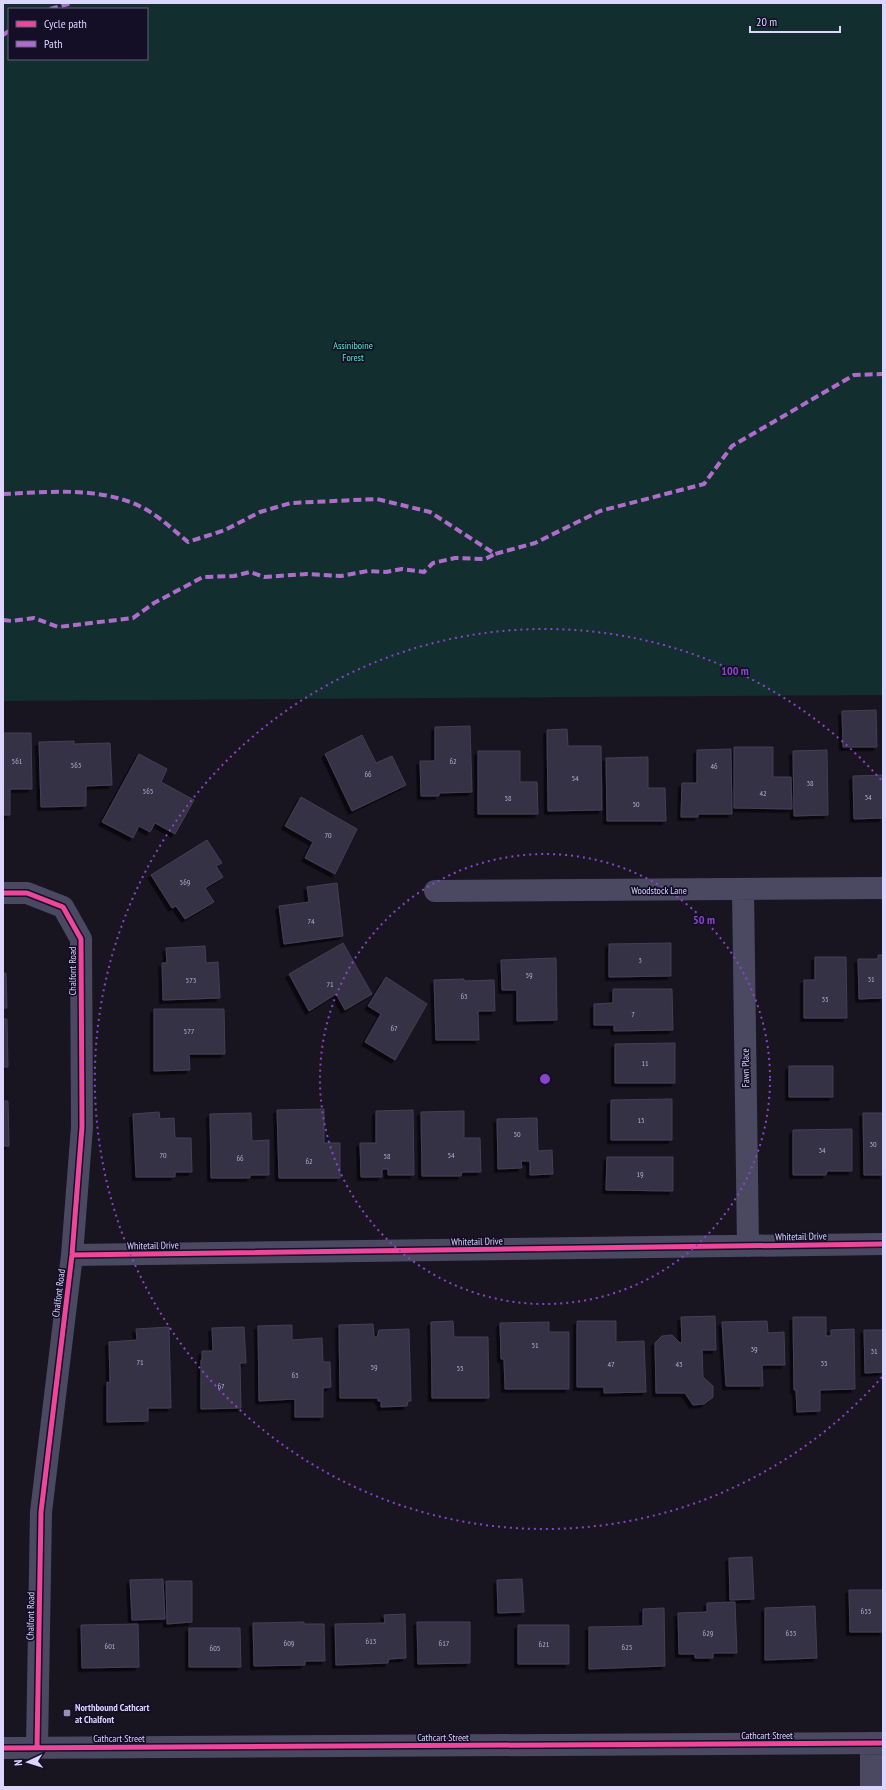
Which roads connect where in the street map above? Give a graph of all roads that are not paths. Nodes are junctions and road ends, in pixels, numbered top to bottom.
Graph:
1 (883, 888) edge
2 (743, 890) junction
3 (435, 891) dead end
4 (3, 894) edge
5 (883, 1244) edge
6 (748, 1246) junction
7 (72, 1255) junction
8 (877, 1743) edge
9 (3, 1748) edge
10 (37, 1748) junction
11 (871, 1787) edge

1 - 2 street, Woodstock Lane
2 - 3 street, Woodstock Lane
2 - 6 street, Fawn Place
4 - 7 street, Chalfont Road
5 - 6 street, Whitetail Drive
6 - 7 street, Whitetail Drive
7 - 10 street, Chalfont Road
8 - 10 street, Cathcart Street
8 - 11 street
9 - 10 street, Cathcart Street

